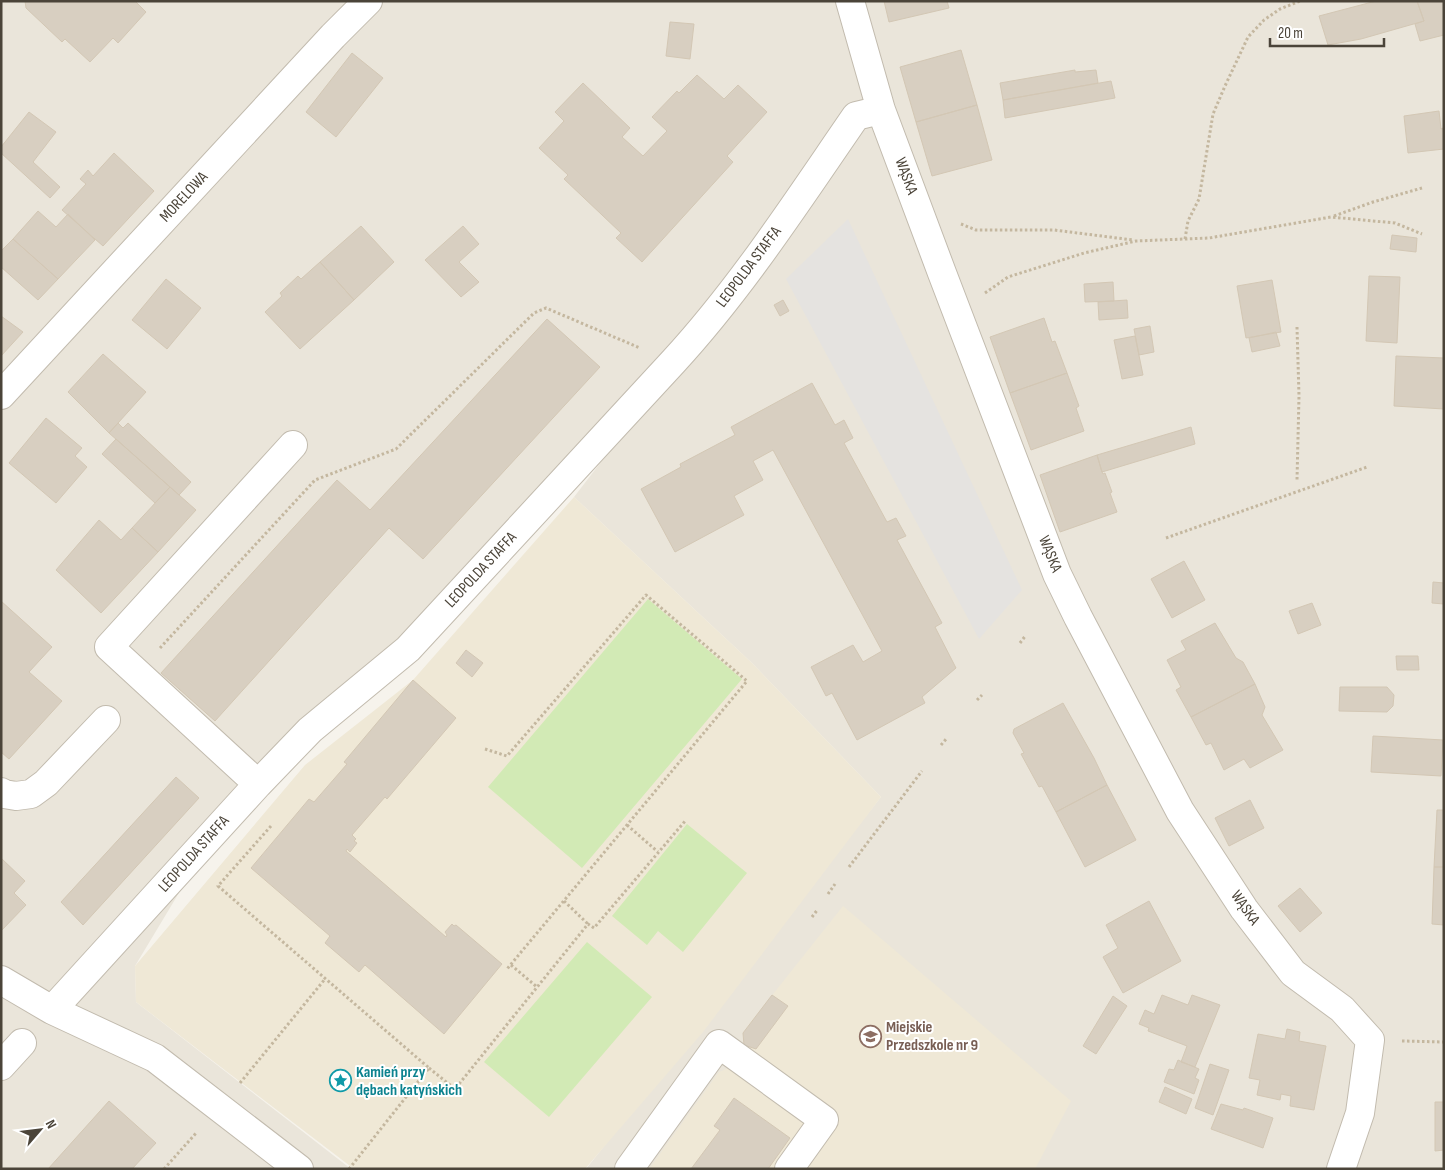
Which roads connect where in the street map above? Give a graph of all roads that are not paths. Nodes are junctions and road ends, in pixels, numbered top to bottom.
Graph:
1 (368, 1) edge
2 (850, 1) edge
3 (881, 110) junction
4 (1, 394) edge
5 (293, 445) dead end
6 (106, 720) dead end
7 (258, 784) junction
8 (1, 792) edge
9 (1, 980) edge
10 (52, 1010) junction
11 (22, 1043) dead end
12 (1, 1066) edge
13 (298, 1169) edge
14 (629, 1169) edge
15 (789, 1169) edge
16 (1341, 1169) edge

1 - 4 street, MORELOWA
2 - 3 street, WĄSKA
3 - 7 street, LEOPOLDA STAFFA
3 - 16 street, WĄSKA
5 - 7 street
6 - 8 street
7 - 10 street, LEOPOLDA STAFFA
9 - 10 street
10 - 13 street
11 - 12 street
14 - 15 street

